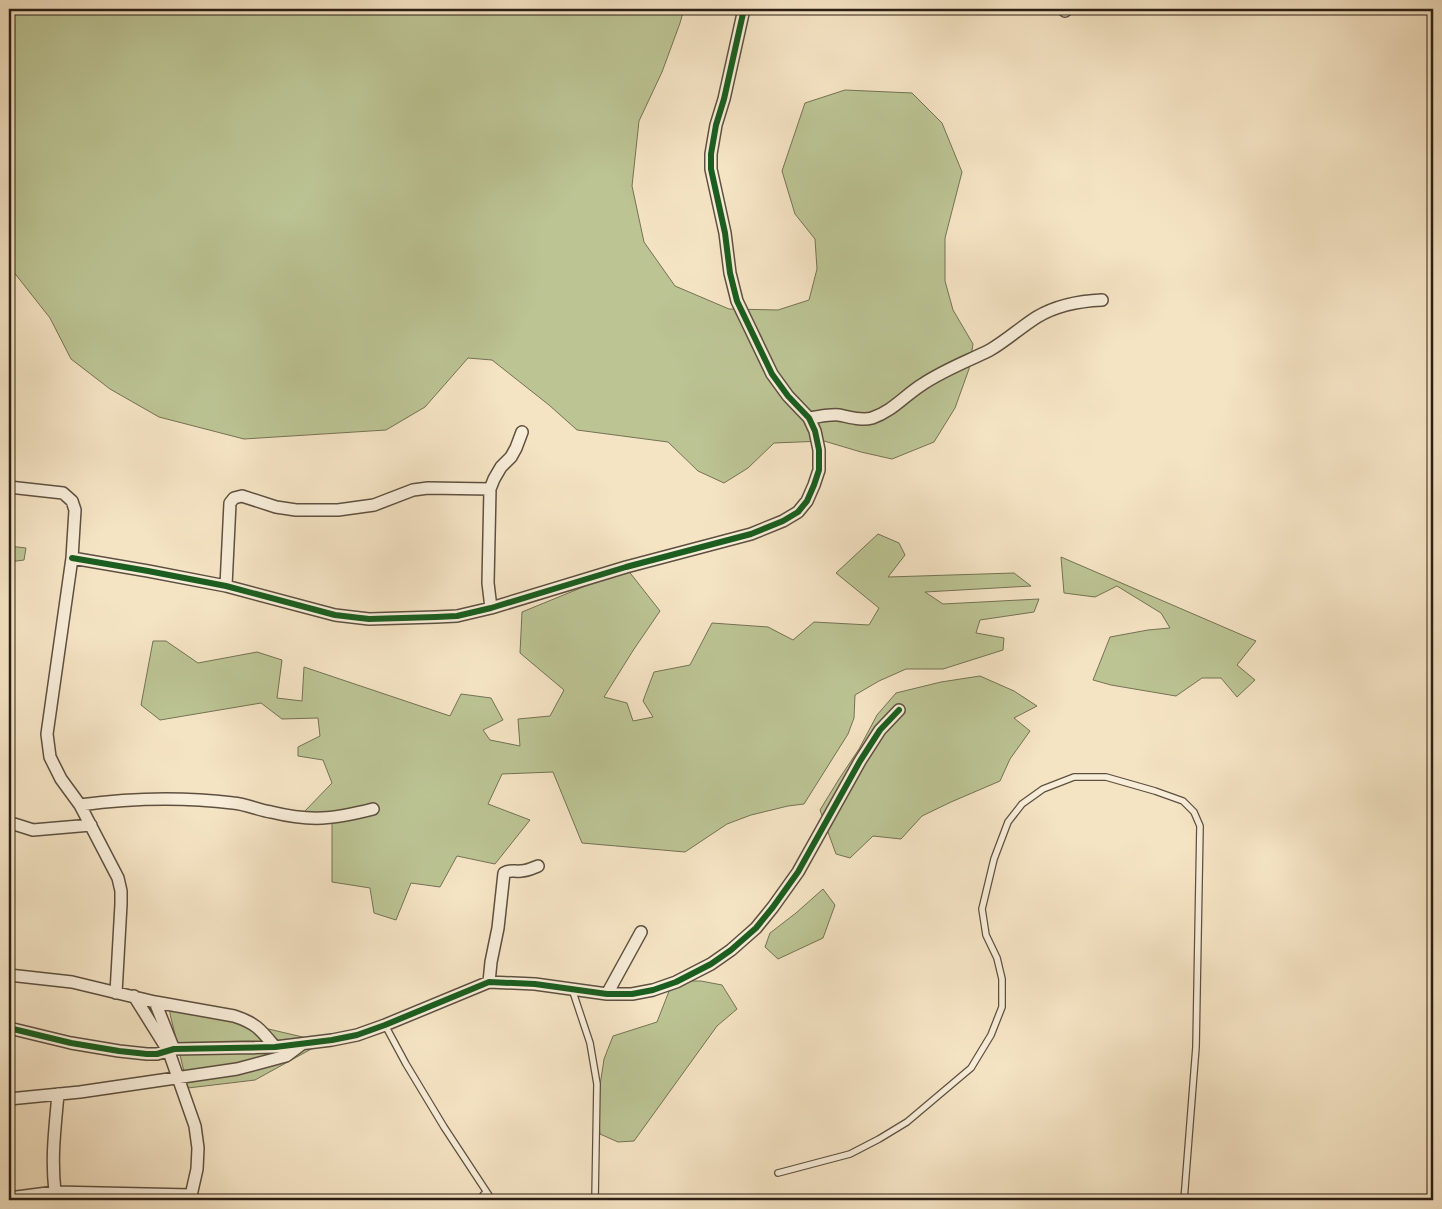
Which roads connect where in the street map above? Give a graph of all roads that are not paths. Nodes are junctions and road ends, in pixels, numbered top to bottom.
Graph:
1 (744, 9) edge
2 (1102, 300) dead end
3 (809, 418) junction
4 (522, 432) dead end
5 (9, 487) edge
6 (490, 489) junction
7 (72, 558) junction
8 (226, 586) junction
9 (491, 608) junction
10 (899, 710) dead end
11 (80, 805) junction
12 (373, 809) dead end
13 (9, 825) edge
14 (91, 825) junction
15 (538, 866) dead end
16 (641, 932) dead end
17 (9, 975) edge
18 (489, 982) junction
19 (572, 989) junction
20 (116, 993) junction
21 (607, 994) junction
22 (134, 996) junction
23 (155, 1002) junction
24 (385, 1025) junction
25 (9, 1028) edge
26 (303, 1044) junction
27 (275, 1047) junction
28 (172, 1051) junction
29 (177, 1077) junction
30 (58, 1094) junction
31 (9, 1099) edge
32 (778, 1173) dead end
33 (55, 1192) junction
34 (486, 1192) junction
35 (9, 1198) edge
36 (190, 1198) edge
37 (479, 1200) edge
38 (492, 1200) edge
39 (595, 1200) edge
40 (1184, 1200) edge

1 - 3 street
2 - 3 street
3 - 9 street
4 - 6 street
5 - 7 street
6 - 8 street
6 - 9 street
7 - 8 street
7 - 11 street
8 - 9 street
10 - 21 street
11 - 12 street
11 - 14 street
13 - 14 street
14 - 20 street
15 - 18 street
16 - 21 street
17 - 20 street
18 - 19 street
18 - 24 street
19 - 21 street
19 - 39 lane
20 - 22 street
22 - 23 street
22 - 28 street
23 - 27 street
23 - 28 street
24 - 26 street
24 - 34 lane
25 - 28 street
26 - 27 street
26 - 29 street
27 - 28 street
28 - 29 street
29 - 30 street
29 - 36 street
30 - 31 street
30 - 33 street
32 - 40 lane
33 - 35 street
33 - 36 street
34 - 37 lane
34 - 38 lane

